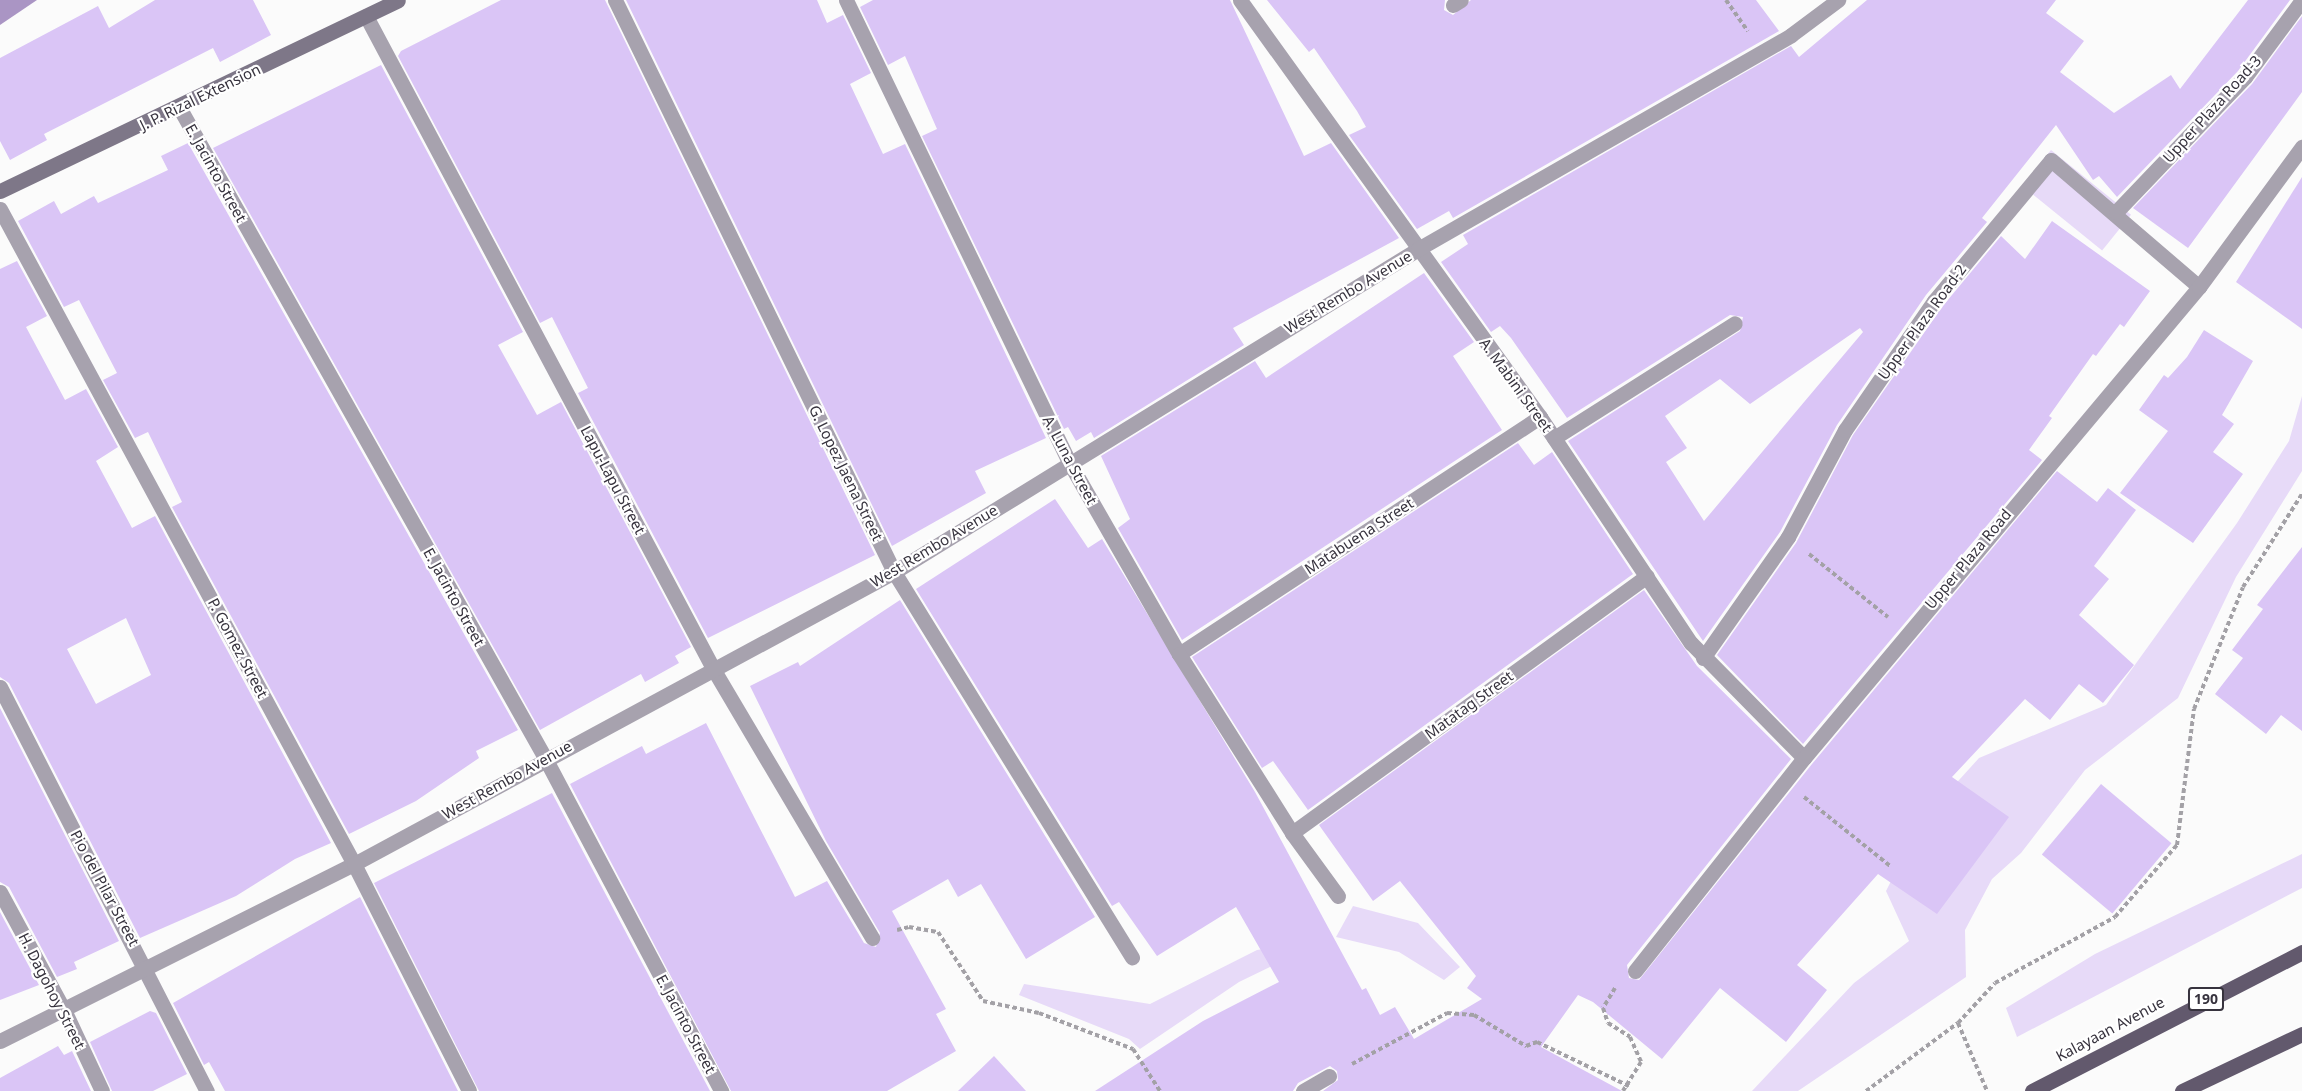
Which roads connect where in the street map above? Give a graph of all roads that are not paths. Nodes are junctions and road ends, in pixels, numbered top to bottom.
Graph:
1 (398, 0) edge
2 (615, 0) edge
3 (846, 0) edge
4 (1240, 0) edge
5 (1838, 0) edge
6 (2302, 0) edge
7 (366, 16) junction
8 (179, 107) junction
9 (2302, 147) edge
10 (0, 191) edge
11 (0, 209) edge
12 (2116, 213) junction
13 (1418, 249) junction
14 (2199, 287) junction
15 (1735, 323) dead end
16 (1540, 417) junction
17 (1554, 438) junction
18 (1069, 462) junction
19 (894, 572) junction
20 (1647, 576) junction
21 (1179, 654) junction
22 (1703, 658) junction
23 (715, 672) junction
24 (0, 687) edge
25 (545, 758) junction
26 (1804, 758) junction
27 (1292, 833) junction
28 (354, 864) junction
29 (0, 892) edge
30 (1338, 896) dead end
31 (872, 938) road end
32 (2302, 952) edge
33 (1132, 957) dead end
34 (147, 969) junction
35 (1635, 971) road end
36 (65, 1012) junction
37 (2302, 1034) edge
38 (0, 1041) edge
39 (1329, 1076) road end
40 (102, 1091) edge
41 (207, 1091) edge
42 (469, 1091) edge
43 (721, 1091) edge
44 (1303, 1091) edge
45 (2032, 1091) edge
46 (2182, 1091) edge

1 - 7 main road, J. P. Rizal Extension
2 - 19 street, G. Lopez Jaena Street
3 - 18 street, A. Luna Street
4 - 13 street, A. Mabini Street
5 - 13 street, West Rembo Avenue
6 - 12 street, Upper Plaza Road-3
7 - 8 main road, J. P. Rizal Extension
7 - 23 street, Lapu-Lapu Street
8 - 10 main road, J. P. Rizal Extension
8 - 25 street, E. Jacinto Street
9 - 14 street, Upper Plaza Road
11 - 28 street, P. Gomez Street
12 - 14 street, Upper Plaza Road-2
12 - 22 street, Upper Plaza Road-2
13 - 16 street, A. Mabini Street
13 - 18 street, West Rembo Avenue
14 - 26 street, Upper Plaza Road
15 - 17 street
16 - 17 street, A. Mabini Street
16 - 21 street, Matabuena Street
17 - 20 street, A. Mabini Street
18 - 19 street, West Rembo Avenue
18 - 21 street, A. Luna Street
19 - 23 street, West Rembo Avenue
19 - 33 street, G. Lopez Jaena Street
20 - 22 street, A. Mabini Street
20 - 27 street, Matatag Street
21 - 27 street, A. Luna Street
22 - 26 street, A. Mabini Street
23 - 25 street, West Rembo Avenue
23 - 31 street, Lapu-Lapu Street
24 - 34 street, Pio del Pilar Street
25 - 28 street, West Rembo Avenue
25 - 43 street, E. Jacinto Street
26 - 35 street, Upper Plaza Road
27 - 30 street, A. Luna Street
28 - 34 street, West Rembo Avenue
28 - 42 street, P. Gomez Street
29 - 36 street, H. Dagohoy Street
32 - 45 main road, Kalayaan Avenue / 190
34 - 36 street, West Rembo Avenue
34 - 41 street, Pio del Pilar Street
36 - 38 street, West Rembo Avenue
36 - 40 street, H. Dagohoy Street
37 - 46 main road
39 - 44 street

